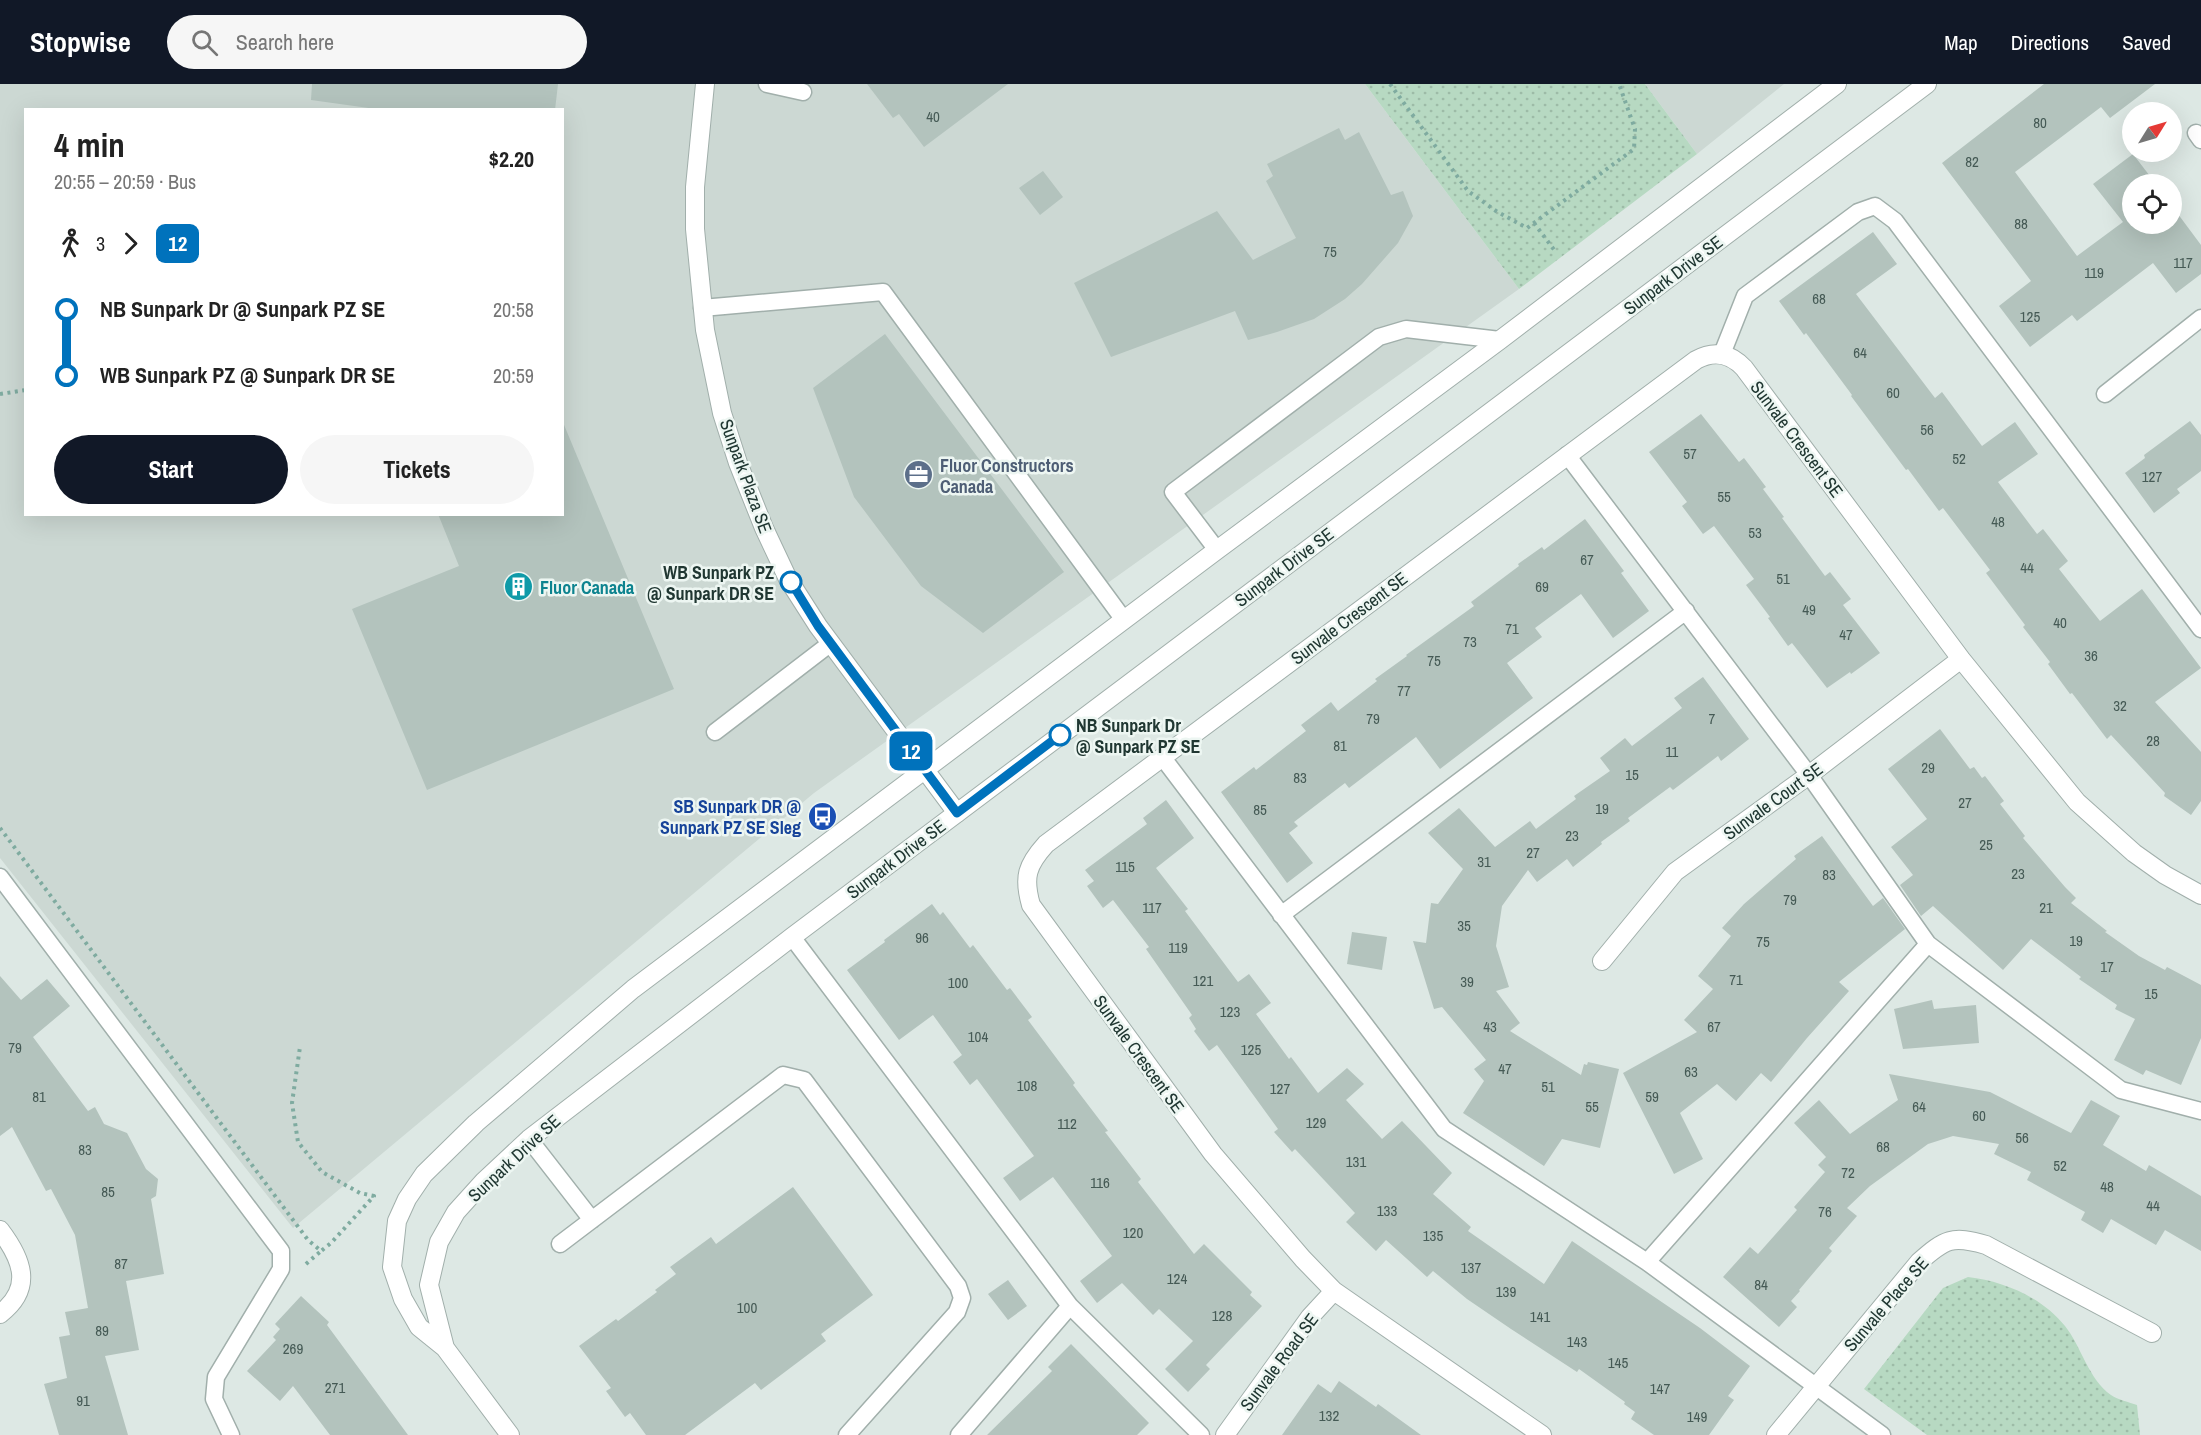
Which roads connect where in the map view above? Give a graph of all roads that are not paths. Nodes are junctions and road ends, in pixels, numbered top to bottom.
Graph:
1 (705, 84) edge
2 (767, 84) edge
3 (1837, 84) edge
4 (1927, 84) edge
5 (803, 92) dead end
6 (702, 308) junction
7 (2201, 318) edge
8 (1500, 340) junction
9 (1722, 354) junction
10 (2105, 394) dead end
11 (1567, 454) junction
12 (1217, 550) junction
13 (1686, 611) junction
14 (1124, 620) junction
15 (2201, 629) edge
16 (831, 643) junction
17 (1961, 659) junction
18 (715, 732) dead end
19 (1163, 758) junction
20 (924, 770) junction
21 (1809, 775) junction
22 (957, 813) junction
23 (0, 877) edge
24 (2201, 895) edge
25 (1281, 915) junction
26 (792, 937) junction
27 (1928, 944) junction
28 (1602, 961) dead end
29 (2201, 1111) edge
30 (529, 1139) junction
31 (592, 1220) junction
32 (0, 1230) edge
33 (560, 1244) dead end
34 (1647, 1262) junction
35 (1334, 1291) junction
36 (1070, 1306) junction
37 (0, 1314) edge
38 (2152, 1333) dead end
39 (445, 1348) junction
40 (1817, 1386) junction
41 (231, 1435) edge
42 (510, 1435) edge
43 (847, 1435) edge
44 (958, 1435) edge
45 (1201, 1435) edge
46 (1225, 1435) edge
47 (1542, 1435) edge
48 (1776, 1435) edge
49 (1882, 1435) edge

1 - 6 street, Sunpark Plaza SE
2 - 5 lane
3 - 8 street
4 - 22 street, Sunpark Drive SE
6 - 14 lane
6 - 16 street, Sunpark Plaza SE
7 - 10 lane
8 - 12 street
8 - 12 lane
9 - 11 street, Sunvale Crescent SE
9 - 15 lane
9 - 17 street, Sunvale Crescent SE
11 - 13 lane
11 - 19 street, Sunvale Crescent SE
12 - 14 street
13 - 21 lane
13 - 25 lane
14 - 20 street
16 - 18 lane
16 - 20 street, Sunpark Plaza SE
17 - 21 street, Sunvale Court SE
17 - 24 street, Sunvale Crescent SE
19 - 25 lane
19 - 35 street, Sunvale Crescent SE
20 - 22 street, Sunpark Plaza SE
20 - 39 street
21 - 27 lane
21 - 28 street, Sunvale Court SE
22 - 26 street, Sunpark Drive SE
23 - 41 lane
25 - 34 lane
26 - 30 street, Sunpark Drive SE
26 - 36 lane
27 - 29 lane
27 - 34 lane
30 - 31 lane
30 - 39 street, Sunpark Drive SE
31 - 33 lane
31 - 43 lane
32 - 37 street
34 - 40 lane
35 - 46 street, Sunvale Road SE
35 - 47 street, Sunvale Crescent SE
36 - 44 lane
36 - 45 lane
38 - 40 street, Sunvale Place SE
39 - 42 street
40 - 48 street, Sunvale Place SE
40 - 49 lane

